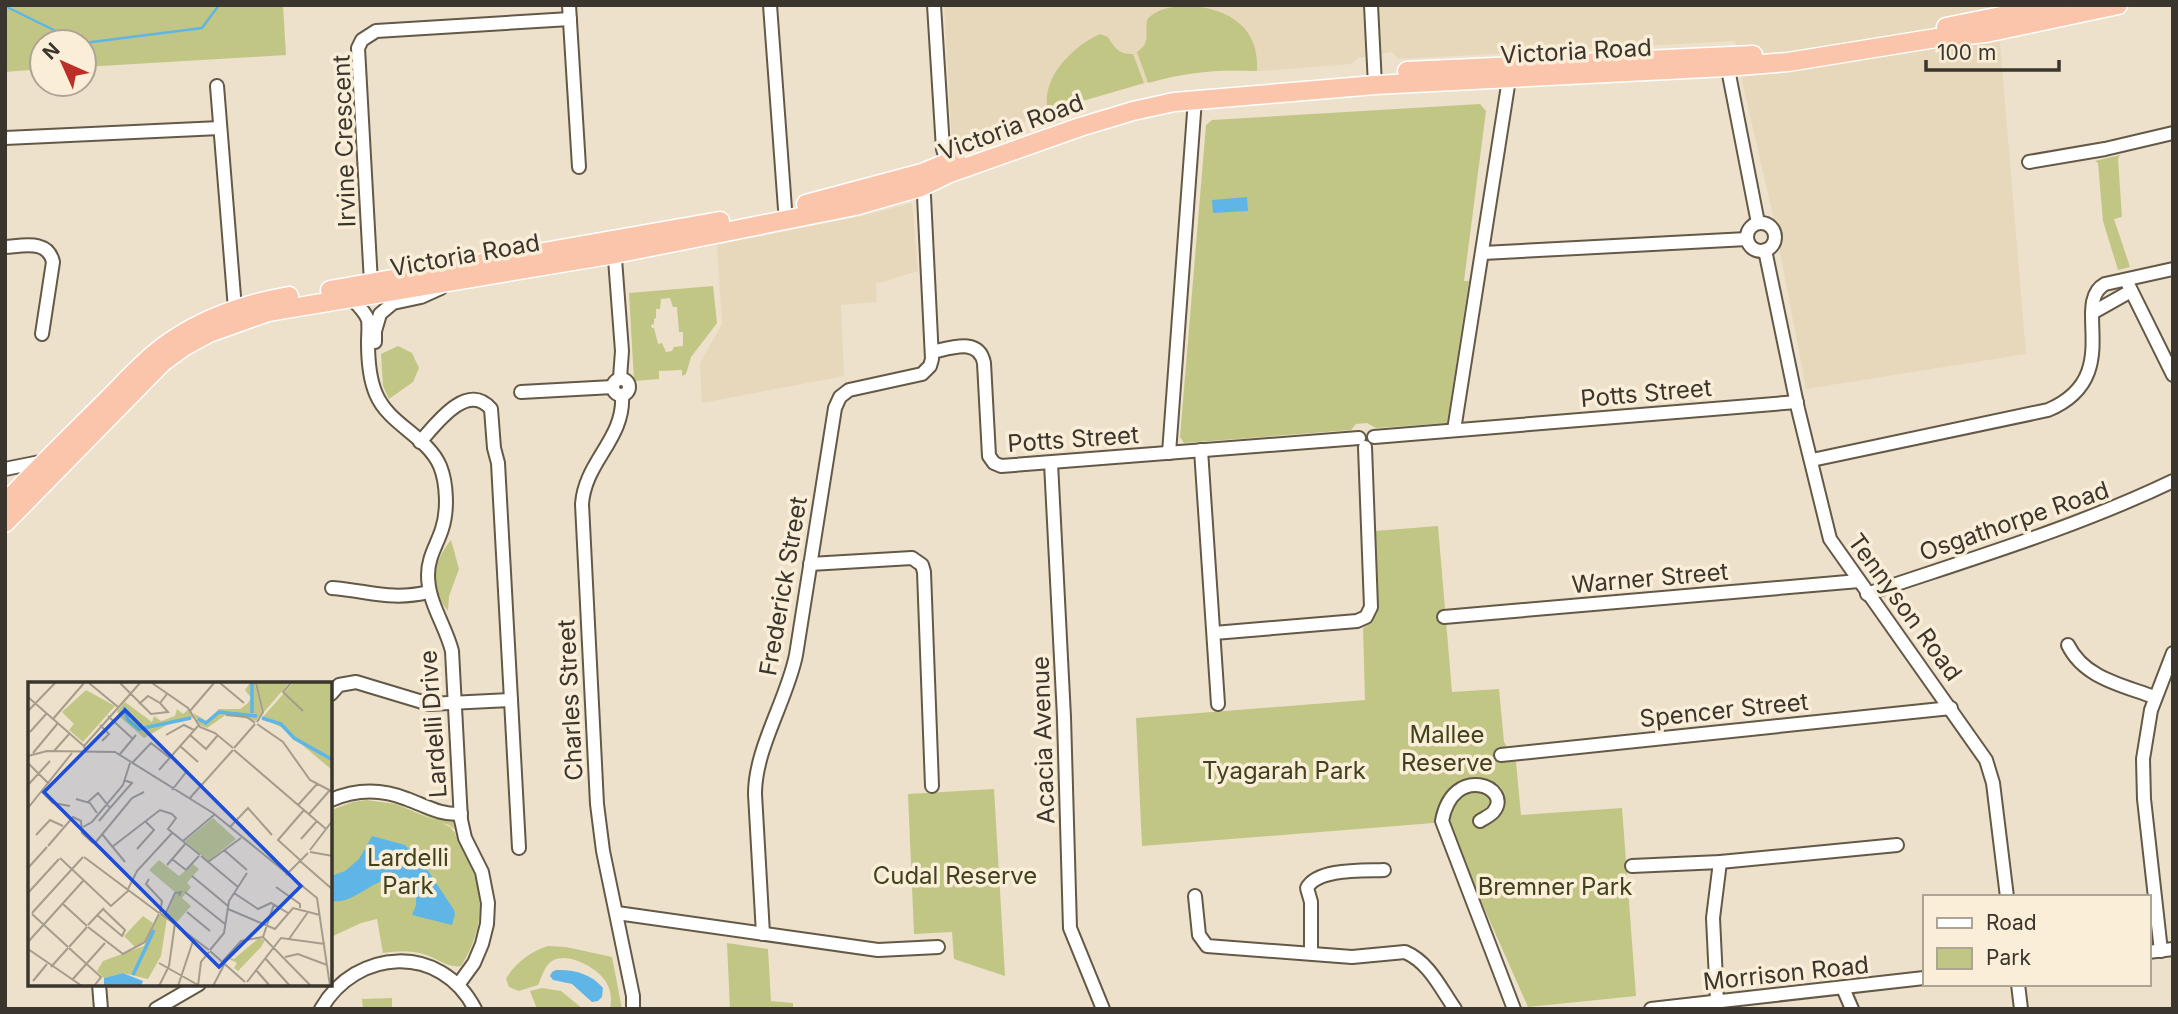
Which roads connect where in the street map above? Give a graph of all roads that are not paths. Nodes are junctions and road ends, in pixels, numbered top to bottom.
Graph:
1 (770, 5) edge
2 (934, 5) edge
3 (1371, 5) edge
4 (2056, 5) edge
5 (2118, 5) edge
6 (569, 12) edge
7 (1726, 61) junction
8 (1375, 79) junction
9 (1509, 79) junction
10 (217, 86) dead end
11 (1195, 99) junction
12 (220, 128) junction
13 (2173, 133) edge
14 (5, 138) edge
15 (2029, 162) dead end
16 (579, 167) dead end
17 (948, 168) junction
18 (921, 187) junction
19 (785, 209) junction
20 (1758, 223) junction
21 (1747, 239) junction
22 (5, 247) edge
23 (615, 247) junction
24 (1765, 250) junction
25 (1483, 253) junction
26 (2173, 269) edge
27 (453, 282) junction
28 (371, 283) junction
29 (2128, 285) junction
30 (352, 299) junction
31 (235, 309) junction
32 (2092, 313) junction
33 (42, 334) dead end
34 (932, 352) junction
35 (2173, 375) edge
36 (618, 387) junction
37 (522, 392) dead end
38 (376, 395) junction
39 (1797, 402) junction
40 (1454, 430) junction
41 (1366, 441) junction
42 (421, 442) junction
43 (1201, 450) junction
44 (1169, 453) junction
45 (1812, 460) junction
46 (46, 461) junction
47 (1051, 463) junction
48 (5, 469) edge
49 (2173, 481) edge
50 (8, 511) edge
51 (810, 564) junction
52 (1859, 581) junction
53 (332, 588) dead end
54 (429, 592) junction
55 (1867, 594) junction
56 (1444, 617) dead end
57 (1214, 633) junction
58 (2068, 645) dead end
59 (2173, 653) edge
60 (332, 693) edge
61 (2154, 697) junction
62 (511, 700) junction
63 (455, 703) junction
64 (1218, 704) dead end
65 (1951, 708) junction
66 (1500, 755) dead end
67 (932, 786) dead end
68 (332, 794) edge
69 (461, 814) junction
70 (1480, 821) dead end
71 (1897, 845) dead end
72 (519, 848) dead end
73 (1720, 862) junction
74 (1632, 866) dead end
75 (1384, 870) dead end
76 (2007, 895) edge
77 (1195, 897) dead end
78 (617, 913) junction
79 (763, 934) junction
80 (938, 947) dead end
81 (2161, 951) edge
82 (1311, 953) junction
83 (1923, 978) edge
84 (458, 985) junction
85 (99, 986) edge
86 (196, 986) edge
87 (2018, 986) edge
88 (1843, 988) junction
89 (1717, 1001) junction
90 (101, 1009) edge
91 (156, 1009) edge
92 (321, 1009) edge
93 (475, 1009) edge
94 (633, 1009) edge
95 (1103, 1009) edge
96 (1455, 1009) edge
97 (1514, 1009) edge
98 (1651, 1009) edge
99 (1852, 1009) edge
100 (2021, 1009) edge

1 - 19 street
2 - 17 street
3 - 8 street
4 - 7 highway, Victoria Road
5 - 7 highway, Victoria Road
6 - 16 street
6 - 28 street, Irvine Crescent
7 - 8 highway, Victoria Road
7 - 9 highway, Victoria Road
7 - 20 street
8 - 9 highway, Victoria Road
8 - 11 highway, Victoria Road
8 - 17 highway, Victoria Road
9 - 25 street
10 - 12 street
11 - 17 highway, Victoria Road
11 - 44 street
12 - 14 street
12 - 31 street
13 - 15 street
17 - 18 highway, Victoria Road
17 - 19 highway, Victoria Road
18 - 23 highway, Victoria Road
18 - 34 street
19 - 23 highway, Victoria Road
20 - 21 street
20 - 24 street
21 - 24 street
21 - 25 street
22 - 33 street
23 - 27 highway, Victoria Road
23 - 28 highway, Victoria Road
23 - 36 street, Charles Street
24 - 39 street, Tennyson Road
25 - 40 street
26 - 29 street
27 - 30 highway, Victoria Road
27 - 38 street
28 - 31 highway, Victoria Road
29 - 32 street
29 - 32 street
29 - 35 street
30 - 38 street, Lardelli Drive
30 - 50 highway, Victoria Road
31 - 46 highway, Victoria Road
32 - 45 street
34 - 47 street, Potts Street
34 - 51 street, Frederick Street
36 - 37 street
36 - 78 street, Charles Street
38 - 42 street, Lardelli Drive
39 - 40 street, Potts Street
39 - 45 street, Tennyson Road
40 - 41 street, Potts Street
41 - 43 street, Potts Street
41 - 57 street
42 - 54 street, Lardelli Drive
42 - 62 street
43 - 44 street, Potts Street
43 - 57 street
44 - 47 street, Potts Street
45 - 52 street, Tennyson Road
46 - 48 street
46 - 50 highway, Victoria Road
47 - 95 street, Acacia Avenue
49 - 55 street, Osgathorpe Road
51 - 67 street
51 - 79 street, Frederick Street
52 - 55 street, Tennyson Road
52 - 56 street, Warner Street
53 - 54 street
54 - 63 street, Lardelli Drive
55 - 65 street, Tennyson Road
57 - 64 street
58 - 61 street
59 - 61 street
60 - 63 street
61 - 81 street
62 - 63 street
62 - 72 street
63 - 69 street, Lardelli Drive
65 - 66 street, Spencer Street
65 - 76 street, Tennyson Road
68 - 69 street
69 - 84 street, Lardelli Drive
70 - 97 street
71 - 73 street
73 - 74 street
73 - 89 street
75 - 82 street
77 - 82 street
78 - 79 street
78 - 94 street, Charles Street
79 - 80 street
82 - 96 street
83 - 88 street, Morrison Road
84 - 92 street
84 - 93 street
85 - 90 street
86 - 91 street
87 - 100 street
88 - 89 street, Morrison Road
88 - 99 street
89 - 98 street, Morrison Road

